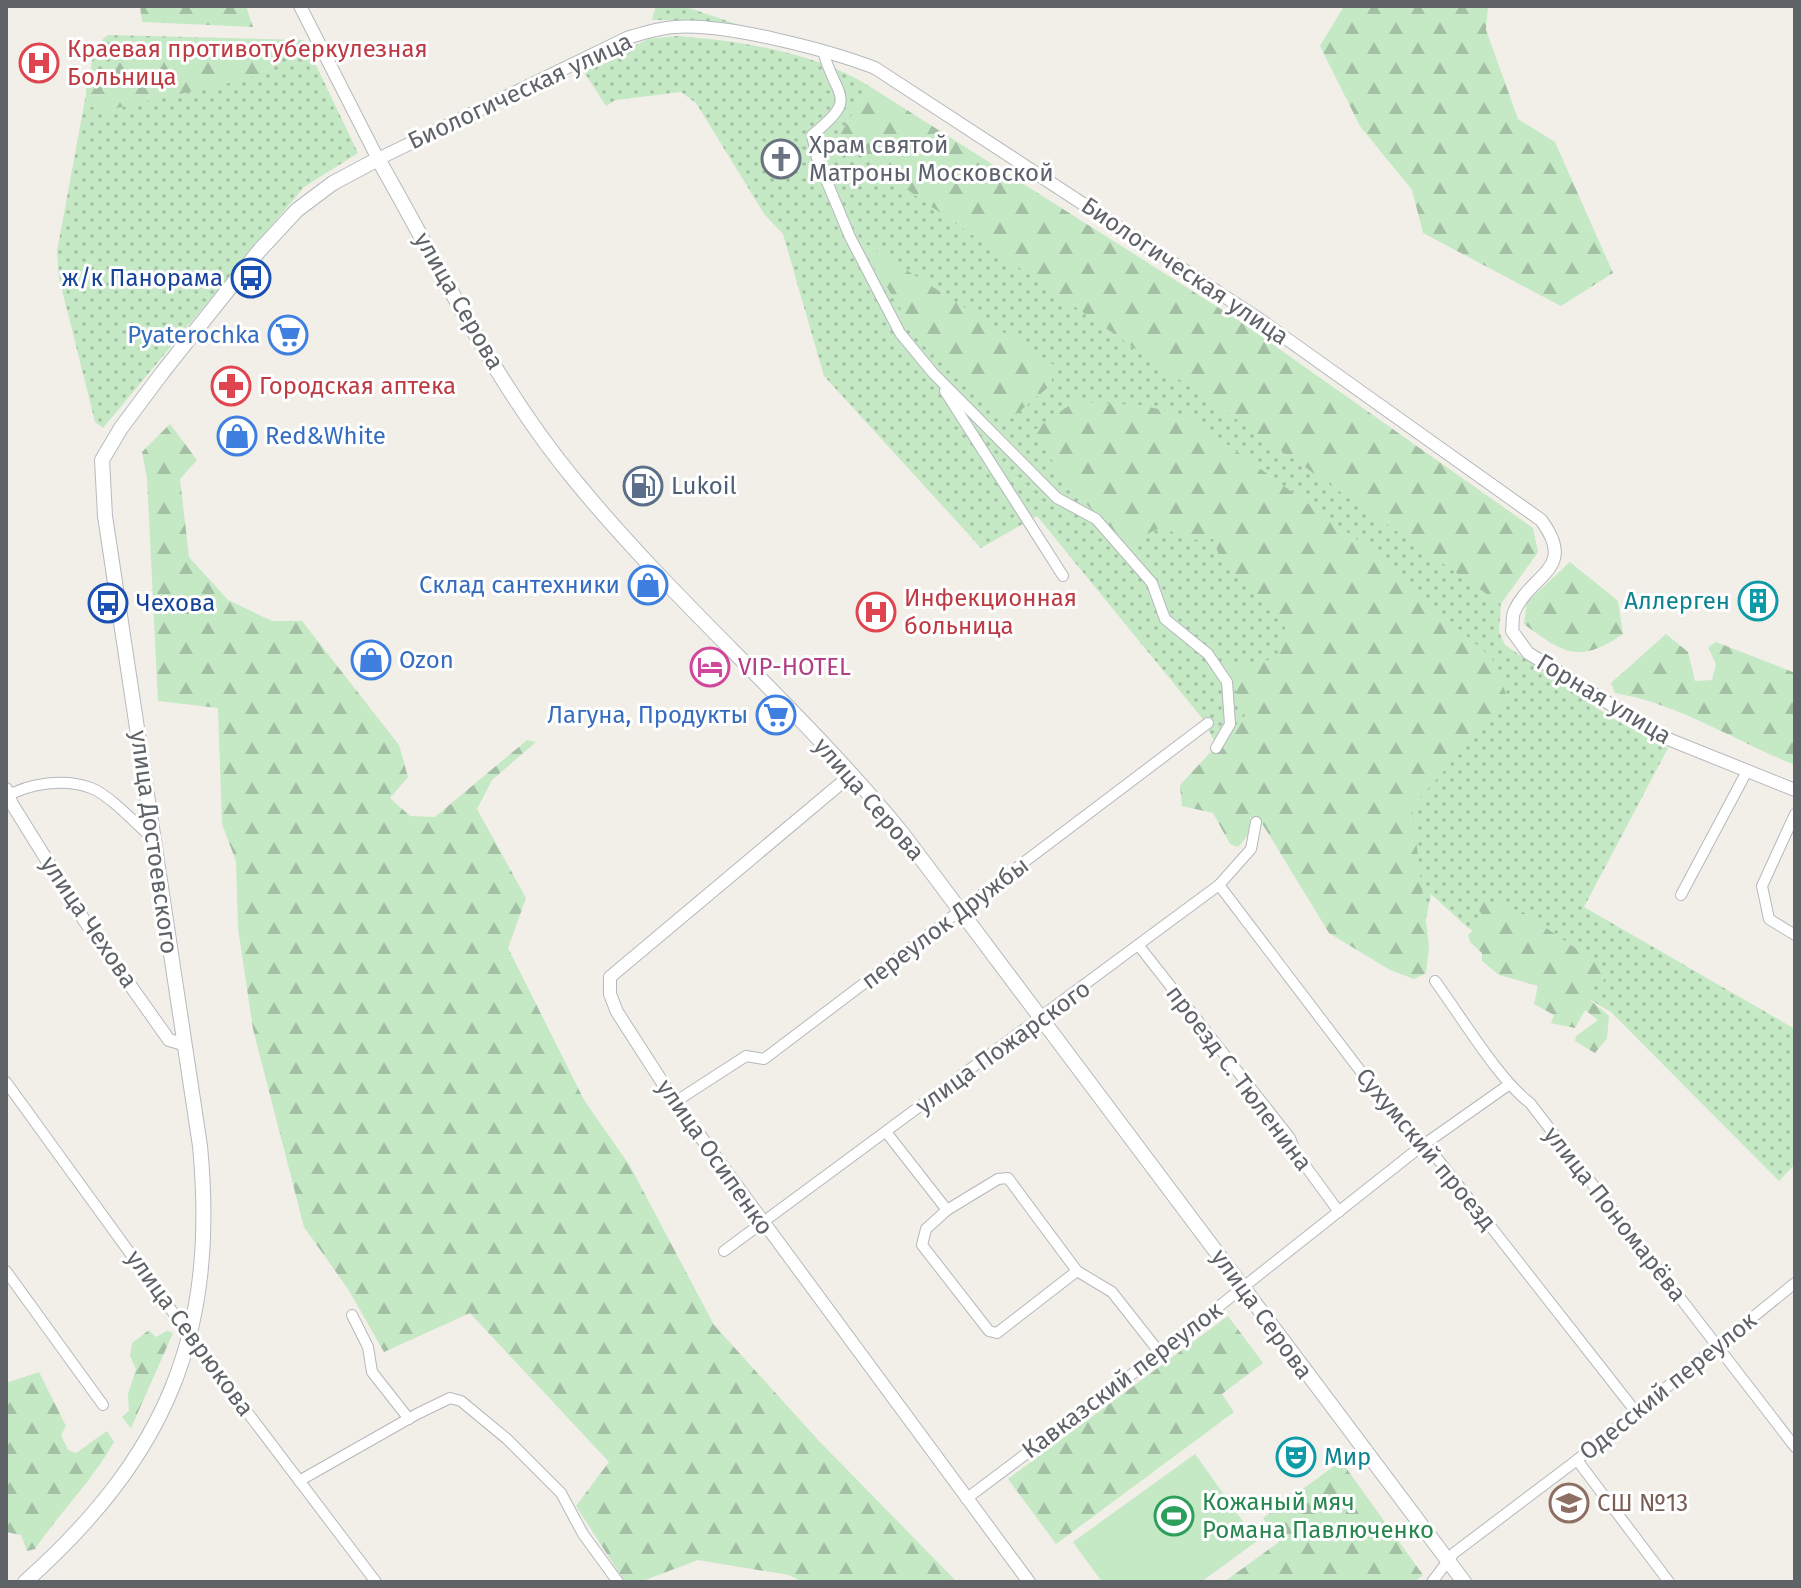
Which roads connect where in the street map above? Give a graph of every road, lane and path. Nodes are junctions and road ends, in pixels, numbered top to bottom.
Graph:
1 (300, 6) edge
2 (823, 51) junction
3 (378, 159) junction
4 (933, 373) junction
5 (1063, 576) dead end
6 (1512, 631) joint
7 (1208, 723) dead end
8 (1216, 748) dead end
9 (1747, 771) junction
10 (852, 774) junction
11 (1795, 790) edge
12 (7, 793) edge
13 (1795, 814) edge
14 (1256, 822) dead end
15 (154, 840) junction
16 (1219, 885) junction
17 (1681, 895) dead end
18 (961, 911) junction
19 (1795, 935) edge
20 (1139, 946) junction
21 (1435, 981) dead end
22 (1042, 1019) junction
23 (183, 1044) junction
24 (6, 1082) edge
25 (1507, 1086) junction
26 (675, 1102) junction
27 (886, 1132) junction
28 (1419, 1148) junction
29 (947, 1210) junction
30 (1339, 1212) junction
31 (761, 1222) junction
32 (724, 1251) dead end
33 (6, 1271) edge
34 (1077, 1271) junction
35 (1795, 1283) edge
36 (1243, 1288) junction
37 (352, 1315) dead end
38 (191, 1335) junction
39 (1717, 1346) junction
40 (1160, 1353) junction
41 (103, 1405) dead end
42 (1636, 1412) junction
43 (409, 1419) junction
44 (1795, 1447) edge
45 (1577, 1460) junction
46 (299, 1481) junction
47 (966, 1499) junction
48 (1448, 1562) junction
49 (25, 1582) edge
50 (376, 1582) edge
51 (618, 1582) edge
52 (1029, 1582) edge
53 (1432, 1582) edge
54 (1464, 1582) edge
55 (1669, 1582) edge

1 - 3 street, улица Серова
2 - 3 street, Биологическая улица
2 - 4 street
2 - 6 street, Биологическая улица
3 - 10 main road, улица Серова
3 - 15 main road, улица Достоевского
4 - 5 street
4 - 8 street
6 - 9 street, Горная улица
7 - 18 street, переулок Дружбы
9 - 11 street, Горная улица
9 - 17 street
10 - 18 main road, улица Серова
10 - 26 street, улица Осипенко
12 - 15 street
12 - 23 street, улица Чехова
13 - 19 street
14 - 16 street, улица Пожарского
15 - 23 main road, улица Достоевского
16 - 20 street, улица Пожарского
16 - 28 street, Сухумский проезд
18 - 22 main road, улица Серова
18 - 26 street, переулок Дружбы
20 - 22 street, улица Пожарского
20 - 30 street, проезд С. Тюленина
21 - 25 street, улица Пономарёва
22 - 27 street, улица Пожарского
22 - 36 main road, улица Серова
23 - 38 main road, улица Достоевского
24 - 38 street, улица Севрюкова
25 - 28 street, Кавказский переулок
25 - 39 street, улица Пономарёва
26 - 31 street, улица Осипенко
27 - 29 street
27 - 31 street, улица Пожарского
28 - 30 street, Кавказский переулок
28 - 42 street, Сухумский проезд
29 - 34 street
29 - 34 street
30 - 36 street, Кавказский переулок
31 - 32 street, улица Пожарского
31 - 47 street, улица Осипенко
33 - 41 street
34 - 40 street
35 - 39 street, Одесский переулок
36 - 40 street, Кавказский переулок
36 - 48 main road, улица Серова
37 - 43 street
38 - 46 street, улица Севрюкова
38 - 49 main road, улица Достоевского
39 - 42 street, Одесский переулок
39 - 44 street, улица Пономарёва
40 - 47 street, Кавказский переулок
42 - 45 street, Одесский переулок
43 - 46 street
43 - 51 street
45 - 48 street, Одесский переулок
45 - 55 street
46 - 50 street, улица Севрюкова
47 - 52 street, улица Осипенко
48 - 53 street, Одесский переулок
48 - 54 main road, улица Серова

